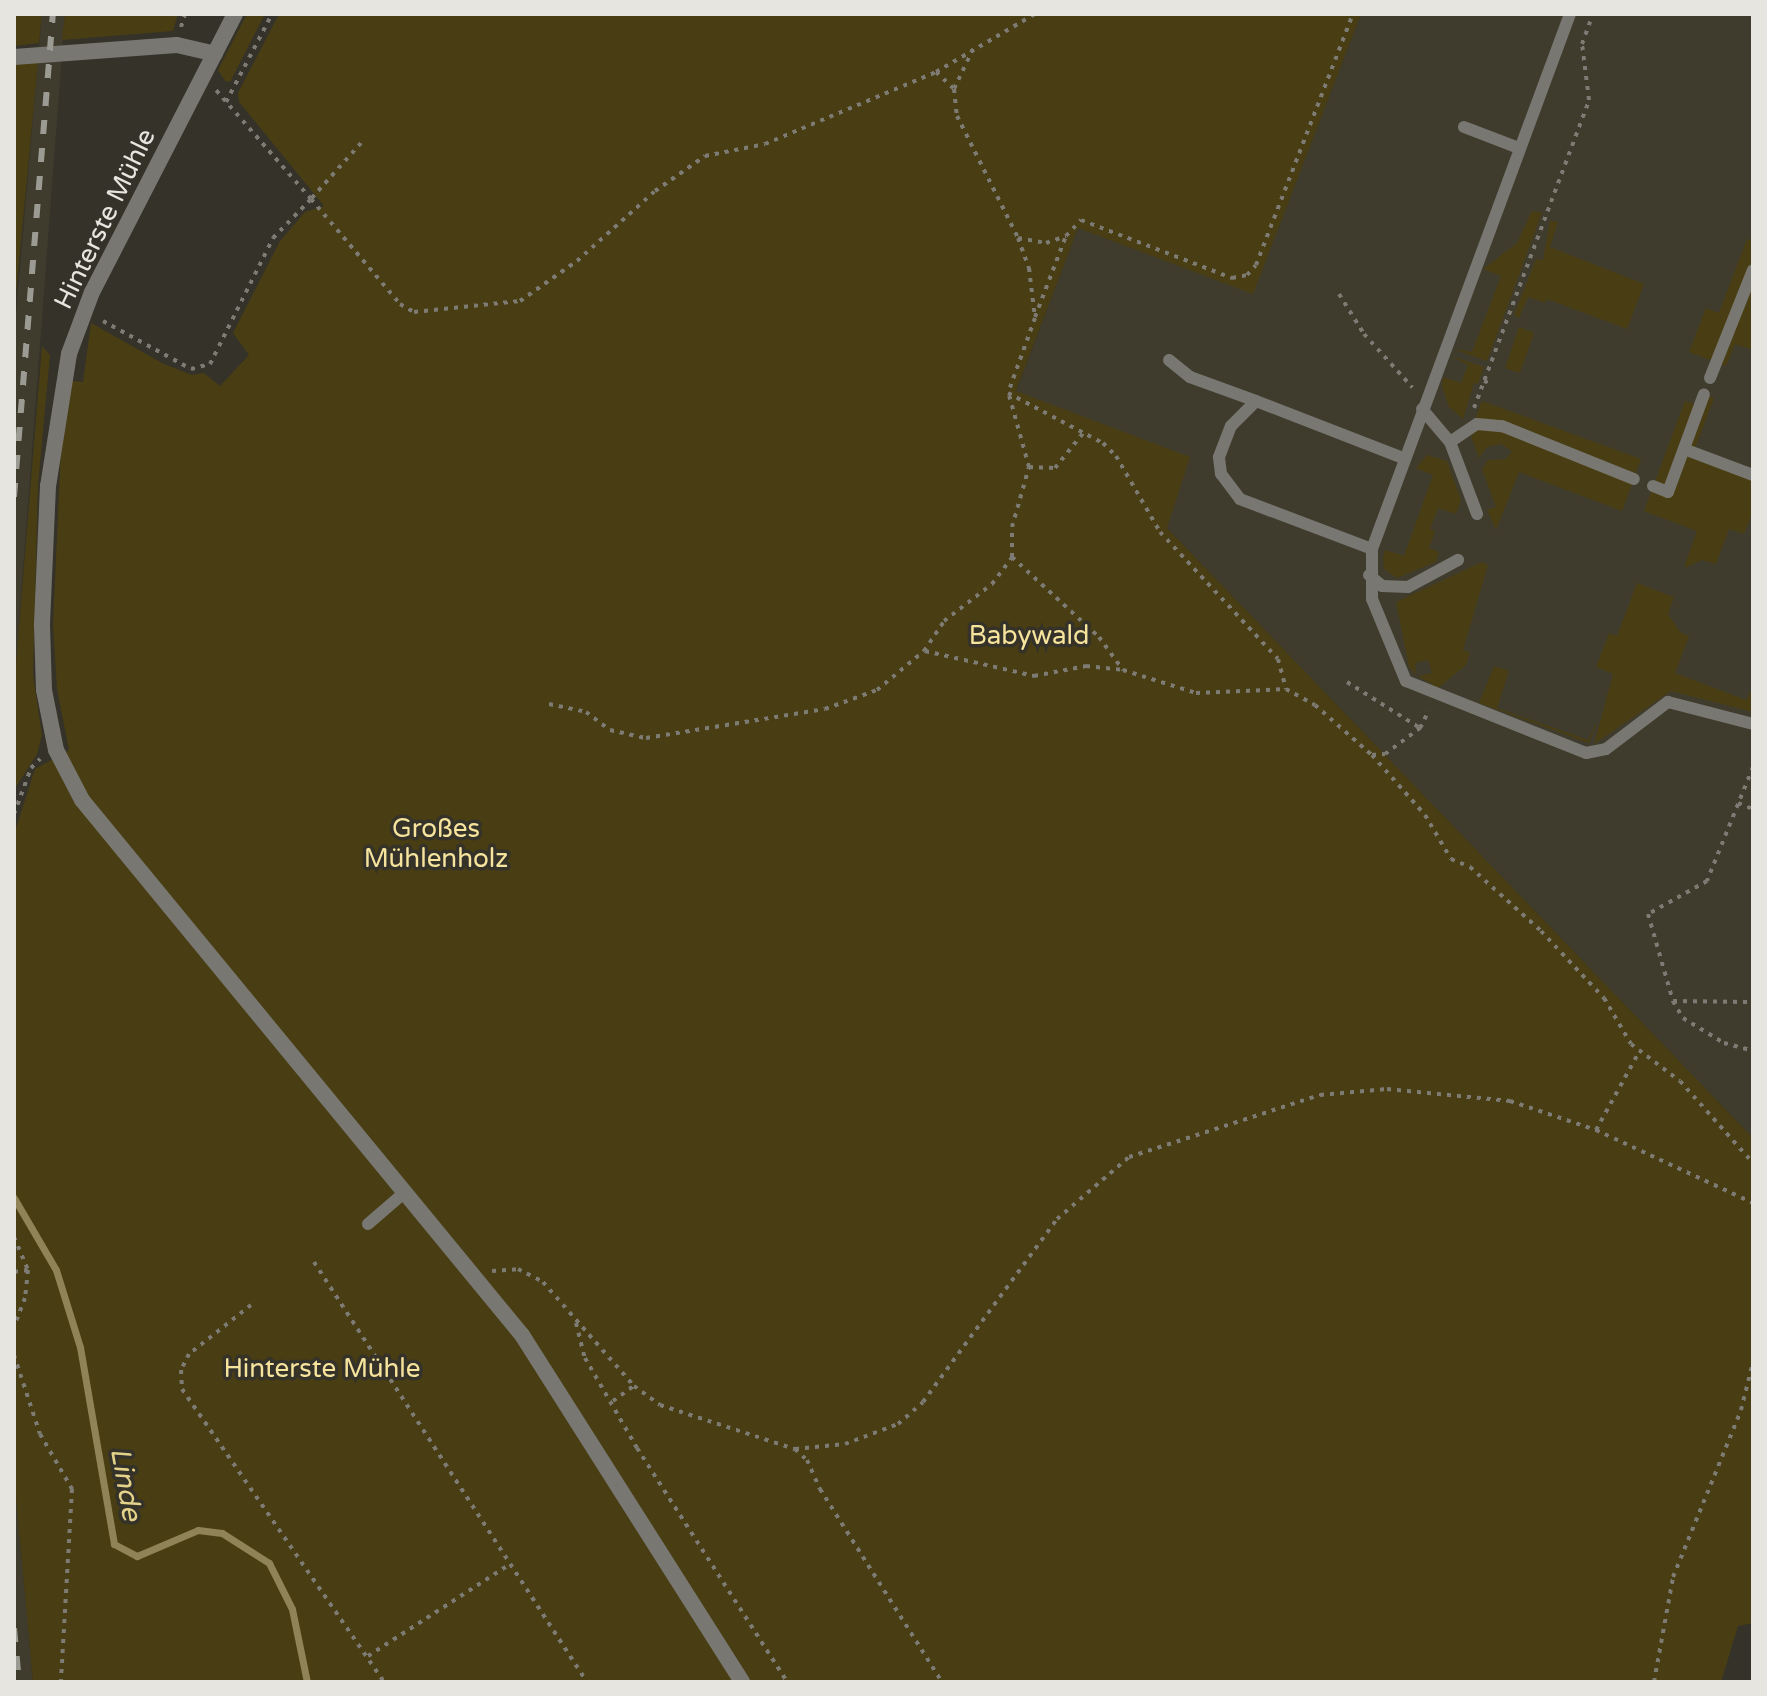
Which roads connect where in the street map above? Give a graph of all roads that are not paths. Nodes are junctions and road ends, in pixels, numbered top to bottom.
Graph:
1 (235, 14) edge
2 (1570, 14) edge
3 (215, 54) junction
4 (14, 57) edge
5 (1464, 127) dead end
6 (1519, 148) junction
7 (1753, 270) edge
8 (1169, 360) dead end
9 (1710, 378) dead end
10 (1704, 394) dead end
11 (1256, 401) junction
12 (1424, 403) junction
13 (1450, 442) junction
14 (1684, 449) junction
15 (1403, 458) junction
16 (1753, 475) edge
17 (1634, 479) dead end
18 (1653, 486) dead end
19 (1477, 514) dead end
20 (1372, 549) junction
21 (1458, 560) dead end
22 (1369, 575) junction
23 (1753, 724) edge
24 (405, 1192) junction
25 (368, 1224) dead end
26 (742, 1682) edge

1 - 3 street, Hinterste Mühle
2 - 6 lane
3 - 4 street
3 - 24 street, Hinterste Mühle
5 - 6 lane
6 - 12 lane
7 - 9 lane
8 - 11 lane
10 - 14 lane
11 - 15 lane
11 - 20 lane
12 - 13 lane
12 - 15 lane
13 - 17 lane
13 - 19 lane
14 - 16 lane
14 - 18 lane
15 - 20 lane
20 - 22 lane
21 - 22 lane
22 - 23 lane
24 - 25 lane
24 - 26 street, Hinterste Mühle

